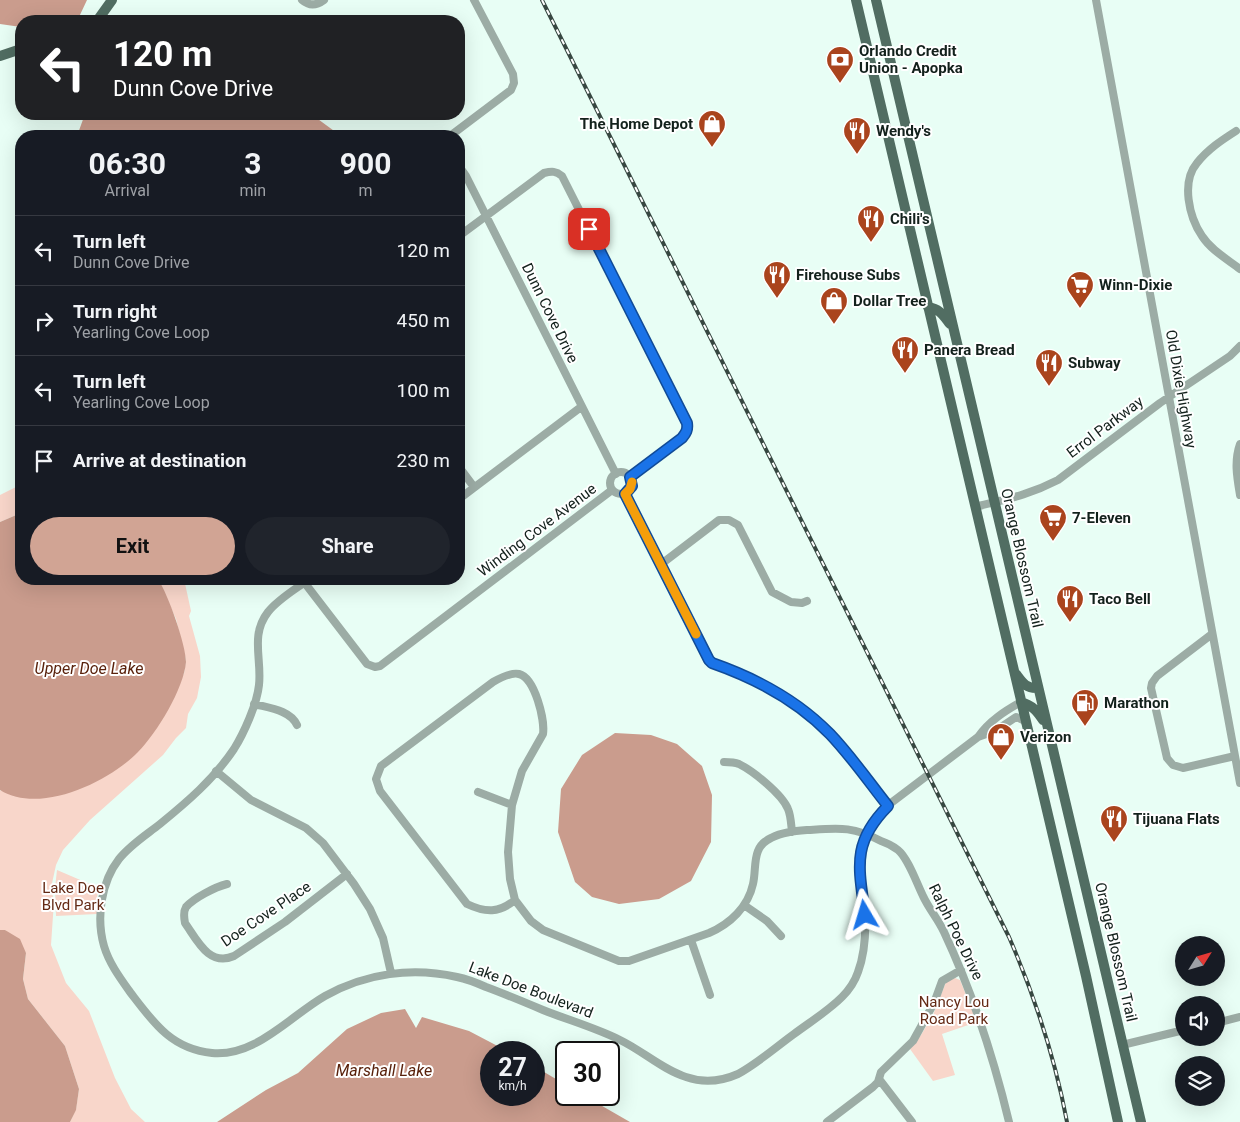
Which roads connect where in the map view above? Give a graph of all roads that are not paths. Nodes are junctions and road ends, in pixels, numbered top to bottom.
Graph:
1 (112, 0) edge
2 (302, 0) edge
3 (324, 0) edge
4 (474, 0) edge
5 (856, 0) edge
6 (876, 0) edge
7 (1096, 0) edge
8 (101, 15) edge
9 (15, 52) edge
10 (0, 56) edge
11 (458, 130) edge
12 (1236, 131) dead end
13 (465, 175) edge
14 (486, 216) junction
15 (465, 232) edge
16 (1240, 269) edge
17 (921, 276) junction
18 (946, 297) junction
19 (928, 307) junction
20 (953, 328) junction
21 (1240, 346) edge
22 (1169, 397) junction
23 (581, 407) junction
24 (1240, 444) edge
25 (616, 474) junction
26 (465, 475) edge
27 (630, 477) junction
28 (1238, 478) edge
29 (474, 487) junction
30 (612, 490) junction
31 (465, 494) edge
32 (625, 494) junction
33 (1240, 495) edge
34 (994, 502) junction
35 (975, 507) junction
36 (660, 564) junction
37 (301, 585) edge
38 (311, 585) edge
39 (807, 601) dead end
40 (1212, 634) junction
41 (1014, 671) junction
42 (1038, 688) junction
43 (1021, 702) junction
44 (254, 704) junction
45 (1046, 724) junction
46 (297, 725) dead end
47 (1027, 725) junction
48 (978, 737) junction
49 (1235, 756) junction
50 (724, 762) dead end
51 (216, 771) junction
52 (1240, 784) edge
53 (478, 792) dead end
54 (512, 805) junction
55 (888, 806) junction
56 (792, 832) junction
57 (866, 833) junction
58 (347, 874) junction
59 (227, 884) dead end
60 (516, 900) junction
61 (744, 905) junction
62 (781, 936) dead end
63 (691, 940) junction
64 (961, 970) junction
65 (391, 973) junction
66 (710, 995) dead end
67 (1240, 1017) edge
68 (1225, 1020) edge
69 (1175, 1032) edge
70 (1122, 1045) junction
71 (879, 1079) junction
72 (827, 1122) edge
73 (912, 1122) edge
74 (1009, 1122) edge
75 (1118, 1122) edge
76 (1141, 1122) edge

1 - 8 main road
2 - 3 street
4 - 11 street
5 - 17 main road
6 - 18 main road, Orange Blossom Trail
7 - 22 street, Old Dixie Highway
9 - 10 main road
12 - 16 street
13 - 14 street, Dunn Cove Drive
14 - 15 street
14 - 23 street, Dunn Cove Drive
14 - 27 street
17 - 18 main road
17 - 19 main road
18 - 20 main road, Orange Blossom Trail
19 - 20 main road
19 - 35 main road
20 - 34 main road, Orange Blossom Trail
21 - 22 street, Errol Parkway
22 - 34 street, Errol Parkway
22 - 40 street, Old Dixie Highway
23 - 25 street, Dunn Cove Drive
23 - 29 street
24 - 28 street
25 - 27 street
25 - 30 street
26 - 29 street
27 - 32 street
28 - 33 street
29 - 31 street
30 - 32 street
30 - 38 street, Winding Cove Avenue
32 - 36 street
34 - 35 street, Errol Parkway
34 - 42 main road, Orange Blossom Trail
35 - 41 main road
36 - 39 street
36 - 55 street
37 - 44 street, Lake Doe Boulevard
40 - 49 street, Old Dixie Highway
40 - 49 street
41 - 42 main road
41 - 43 main road
42 - 45 main road, Orange Blossom Trail
43 - 45 main road
43 - 47 main road
43 - 48 street, Lake Doe Boulevard
44 - 46 street
44 - 51 street, Lake Doe Boulevard
45 - 70 main road, Orange Blossom Trail
47 - 48 street, Lake Doe Boulevard
47 - 75 main road
48 - 55 street, Lake Doe Boulevard
49 - 52 street, Old Dixie Highway
50 - 56 street
51 - 58 street
51 - 65 street, Lake Doe Boulevard
53 - 54 street
54 - 60 street
54 - 60 street
55 - 57 street, Lake Doe Boulevard
56 - 57 street, Ralph Poe Drive
56 - 61 street, Ralph Poe Drive
57 - 64 street, Ralph Poe Drive
57 - 65 street, Lake Doe Boulevard
58 - 59 street, Doe Cove Place
58 - 65 street
60 - 63 street
61 - 62 street
61 - 63 street
63 - 66 street
64 - 71 street
64 - 74 street, Ralph Poe Drive
67 - 68 street
69 - 70 street
70 - 76 main road, Orange Blossom Trail
71 - 72 street
71 - 73 street

